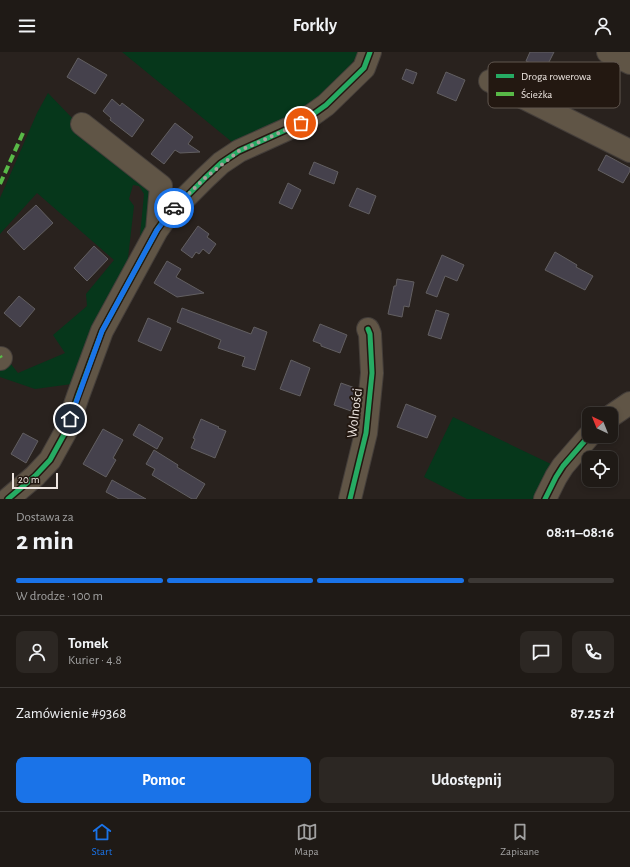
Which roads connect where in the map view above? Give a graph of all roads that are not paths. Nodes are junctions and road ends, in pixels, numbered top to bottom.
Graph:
1 (370, 52) edge
2 (608, 52) edge
3 (630, 63) edge
4 (544, 108) edge
5 (82, 124) dead end
6 (630, 151) edge
7 (157, 230) junction
8 (368, 328) dead end
9 (630, 403) edge
10 (618, 411) edge
11 (583, 443) edge
12 (8, 499) edge
13 (350, 499) edge
14 (546, 499) edge

1 - 7 street
2 - 3 street
4 - 6 street
5 - 7 street
7 - 12 street
8 - 13 street, Wolności
9 - 10 street
11 - 14 street

